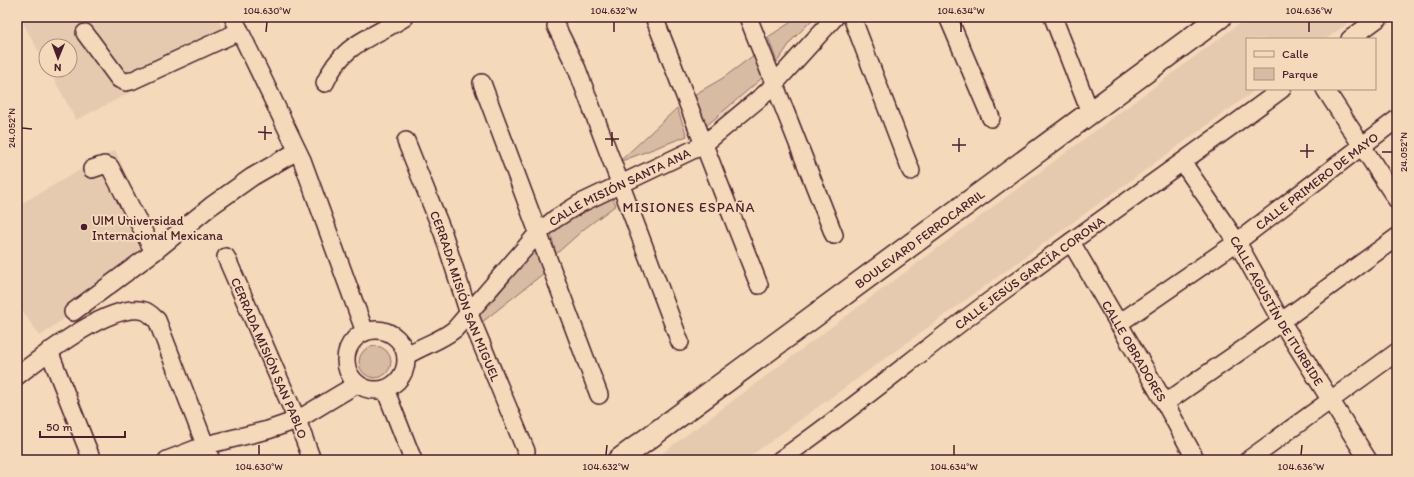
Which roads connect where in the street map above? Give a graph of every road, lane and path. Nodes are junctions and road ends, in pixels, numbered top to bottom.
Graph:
1 (405, 17) edge
2 (654, 17) edge
3 (748, 17) edge
4 (835, 17) edge
5 (852, 17) edge
6 (948, 17) edge
7 (1053, 17) edge
8 (1220, 17) edge
9 (1380, 17) edge
10 (236, 24) edge
11 (556, 26) dead end
12 (85, 33) dead end
13 (1351, 38) edge
14 (325, 83) dead end
15 (482, 83) dead end
16 (775, 83) junction
17 (1281, 90) edge
18 (1326, 90) edge
19 (1090, 112) junction
20 (991, 118) dead end
21 (1397, 119) edge
22 (406, 141) dead end
23 (703, 145) junction
24 (1361, 145) junction
25 (300, 156) junction
26 (1183, 163) junction
27 (92, 168) dead end
28 (911, 171) dead end
29 (619, 184) junction
30 (1397, 200) edge
31 (538, 233) junction
32 (834, 235) dead end
33 (1397, 237) edge
34 (1071, 242) junction
35 (1237, 242) junction
36 (154, 252) junction
37 (226, 257) dead end
38 (758, 285) dead end
39 (73, 312) dead end
40 (469, 314) junction
41 (1282, 321) junction
42 (1118, 324) junction
43 (365, 332) junction
44 (680, 342) dead end
45 (50, 351) junction
46 (1397, 352) edge
47 (406, 356) junction
48 (17, 376) edge
49 (357, 384) junction
50 (386, 389) junction
51 (599, 395) dead end
52 (1331, 399) junction
53 (1164, 403) junction
54 (297, 420) junction
55 (526, 451) dead end
56 (208, 453) edge
57 (92, 460) edge
58 (167, 460) edge
59 (312, 460) edge
60 (413, 460) edge
61 (619, 460) edge
62 (780, 460) edge
63 (1196, 460) edge
64 (1248, 460) edge
65 (1368, 460) edge

1 - 14 street
2 - 23 street
3 - 16 street
4 - 16 street, CALLE MISIÓN SANTA ANA
5 - 28 street
6 - 20 street
7 - 19 street
8 - 19 main road, BOULEVARD FERROCARRIL
9 - 13 street
10 - 12 street
10 - 25 street
11 - 29 street
15 - 31 street
16 - 23 street, CALLE MISIÓN SANTA ANA
16 - 32 street
17 - 26 street, CALLE JESÚS GARCÍA CORONA
18 - 24 street
19 - 61 main road, BOULEVARD FERROCARRIL
21 - 24 street, CALLE PRIMERO DE MAYO
22 - 40 street, CERRADA MISIÓN SAN MIGUEL
23 - 29 street, CALLE MISIÓN SANTA ANA
23 - 38 street
24 - 30 street
24 - 35 street, CALLE PRIMERO DE MAYO
25 - 36 street
25 - 43 street
26 - 34 street, CALLE JESÚS GARCÍA CORONA
26 - 35 street, CALLE AGUSTÍN DE ITURBIDE
27 - 36 street
29 - 31 street, CALLE MISIÓN SANTA ANA
29 - 44 street
31 - 40 street, CALLE MISIÓN SANTA ANA
31 - 51 street
33 - 41 street
34 - 42 street, CALLE OBRADORES
34 - 62 street, CALLE JESÚS GARCÍA CORONA
35 - 41 street, CALLE AGUSTÍN DE ITURBIDE
35 - 42 street, CALLE PRIMERO DE MAYO
36 - 39 street
37 - 54 street, CERRADA MISIÓN SAN PABLO
40 - 47 street, CALLE MISIÓN SANTA ANA
40 - 55 street, CERRADA MISIÓN SAN MIGUEL
41 - 52 street, CALLE AGUSTÍN DE ITURBIDE
41 - 53 street
42 - 53 street, CALLE OBRADORES
43 - 47 street
43 - 49 street
45 - 48 street
45 - 56 street
45 - 57 street
46 - 52 street
47 - 50 street
49 - 50 street
49 - 54 street
50 - 60 street
52 - 64 street
52 - 65 street, CALLE AGUSTÍN DE ITURBIDE
53 - 63 street, CALLE OBRADORES
54 - 56 street
54 - 59 street, CERRADA MISIÓN SAN PABLO
56 - 58 street

